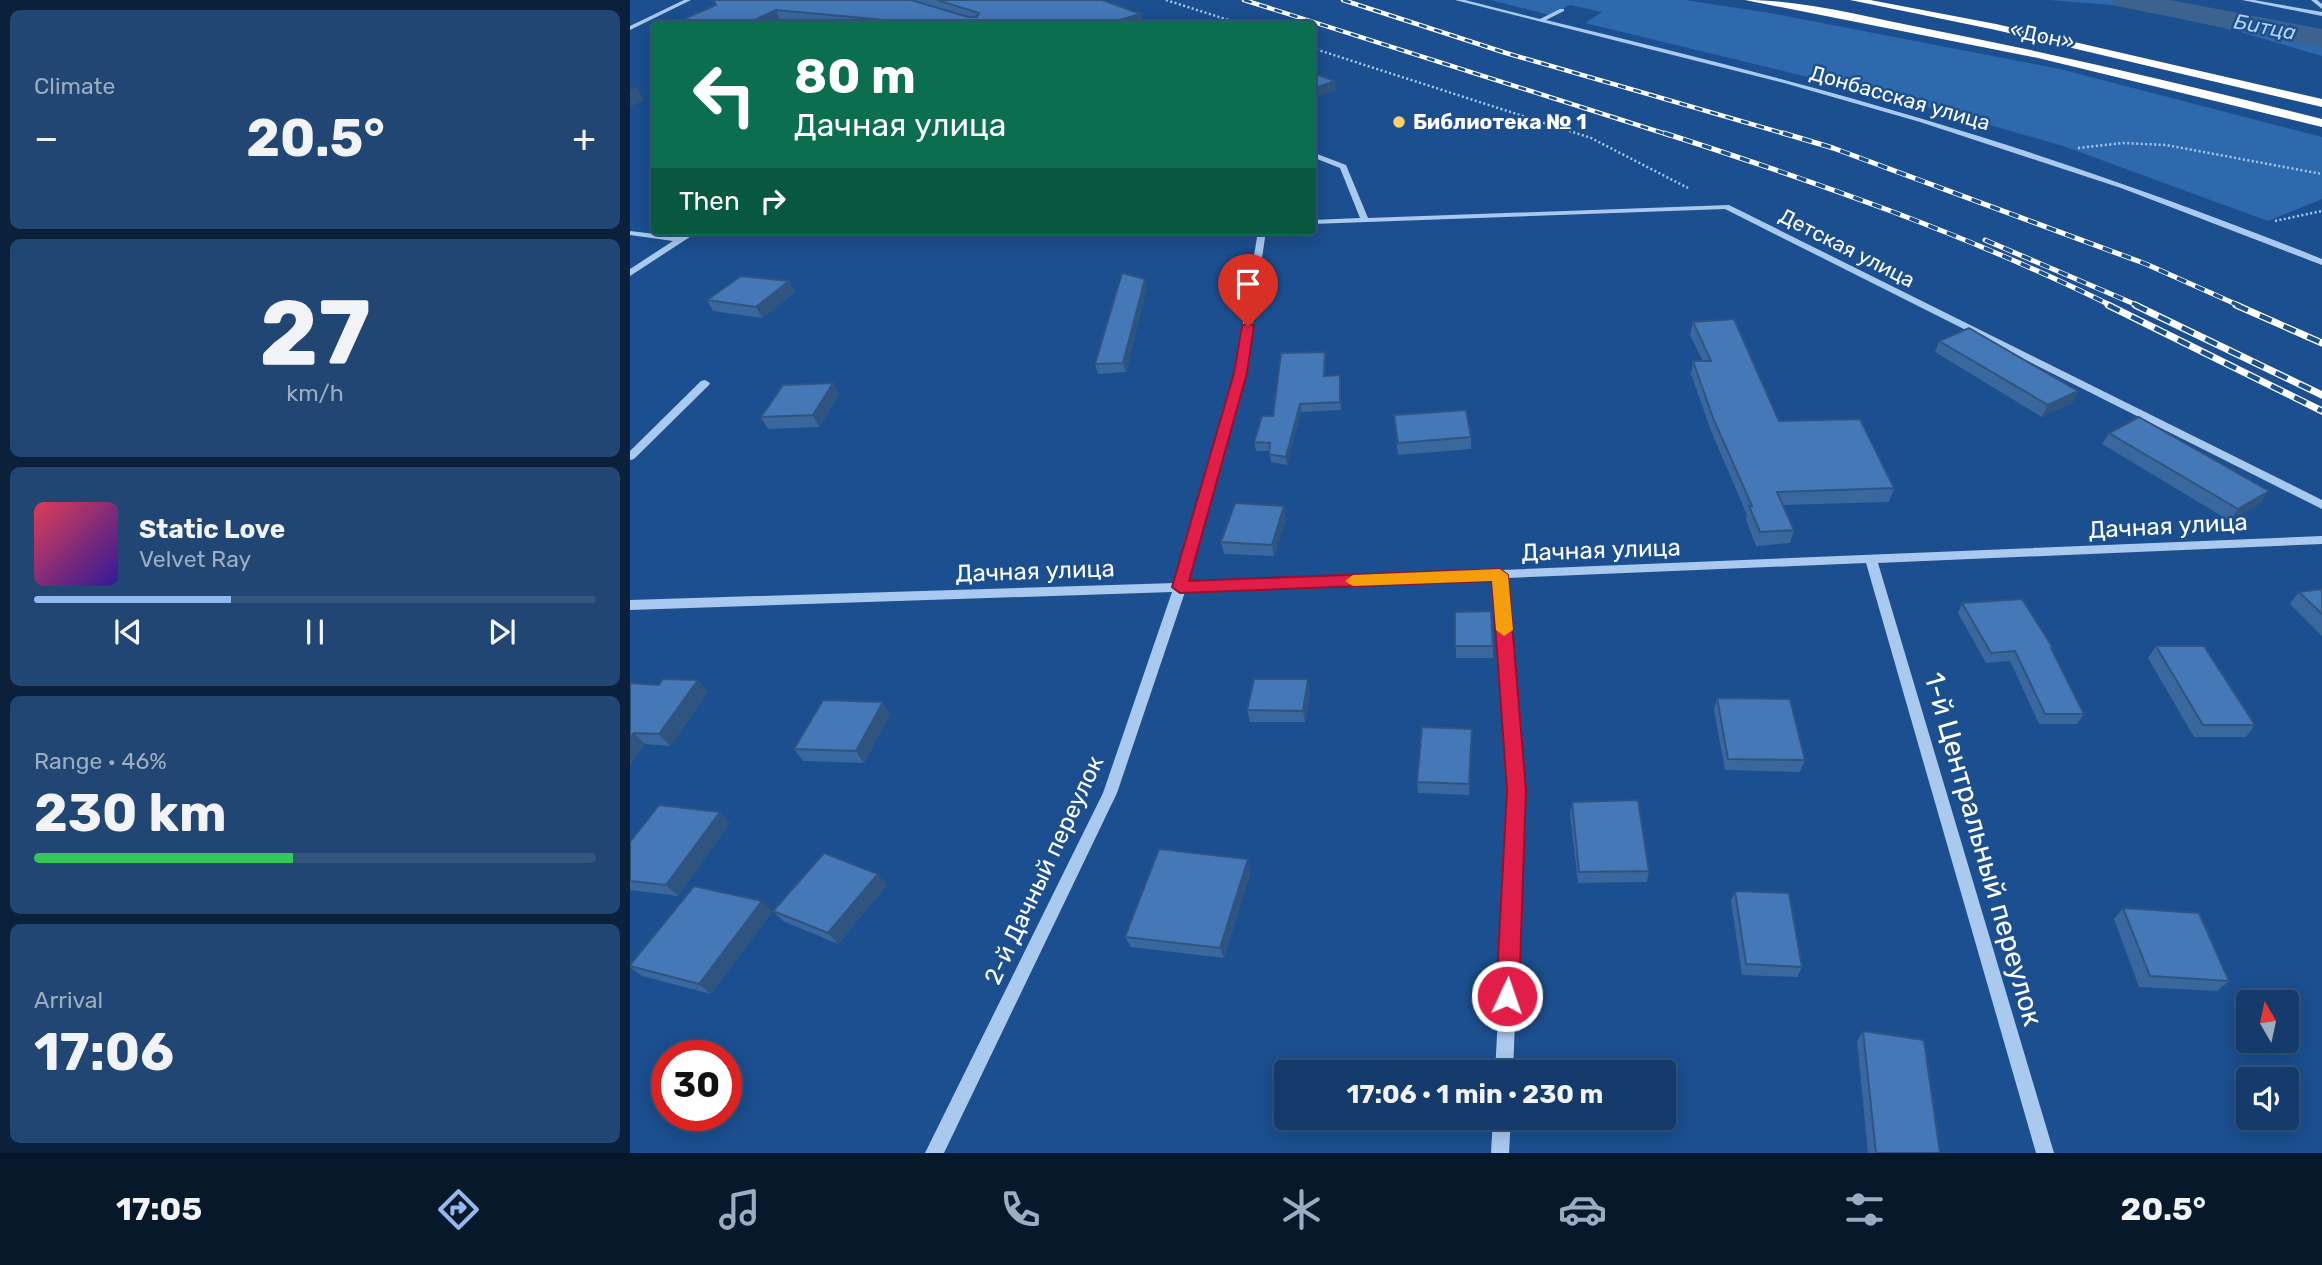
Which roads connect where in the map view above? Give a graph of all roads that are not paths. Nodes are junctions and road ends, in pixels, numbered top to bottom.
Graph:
1 (688, 0) edge
2 (1458, 0) edge
3 (1750, 0) edge
4 (1856, 0) edge
5 (2245, 0) edge
6 (2301, 0) edge
7 (2314, 0) edge
8 (2283, 7) junction
9 (2322, 7) edge
10 (1562, 10) dead end
11 (2322, 14) edge
12 (1540, 21) junction
13 (630, 28) edge
14 (2322, 103) edge
15 (2322, 122) edge
16 (1316, 157) edge
17 (1365, 220) junction
18 (1316, 222) edge
19 (630, 233) edge
20 (689, 235) edge
21 (1261, 235) edge
22 (681, 240) junction
23 (2322, 262) edge
24 (630, 273) edge
25 (705, 383) dead end
26 (630, 457) edge
27 (2322, 505) edge
28 (2322, 540) edge
29 (1871, 560) junction
30 (1500, 575) junction
31 (1180, 587) junction
32 (630, 605) edge
33 (1505, 1060) edge
34 (1501, 1130) edge
35 (934, 1153) edge
36 (1500, 1153) edge
37 (2045, 1153) edge

1 - 13 street
2 - 12 street, Донбасская улица
3 - 15 highway, «Дон»
4 - 14 highway, «Дон»
5 - 8 street
6 - 8 street
7 - 9 street
8 - 11 street
10 - 12 street
12 - 23 street, Донбасская улица
16 - 17 street
17 - 18 street, Детская улица
17 - 27 street, Детская улица
19 - 22 street
20 - 22 street
21 - 31 street, 2-й Дачный переулок
22 - 24 street
25 - 26 street
28 - 29 street, Дачная улица
29 - 30 street, Дачная улица
29 - 37 street, 1-й Центральный переулок
30 - 31 street, Дачная улица
30 - 33 street
31 - 32 street, Дачная улица
31 - 35 street, 2-й Дачный переулок
34 - 36 street

